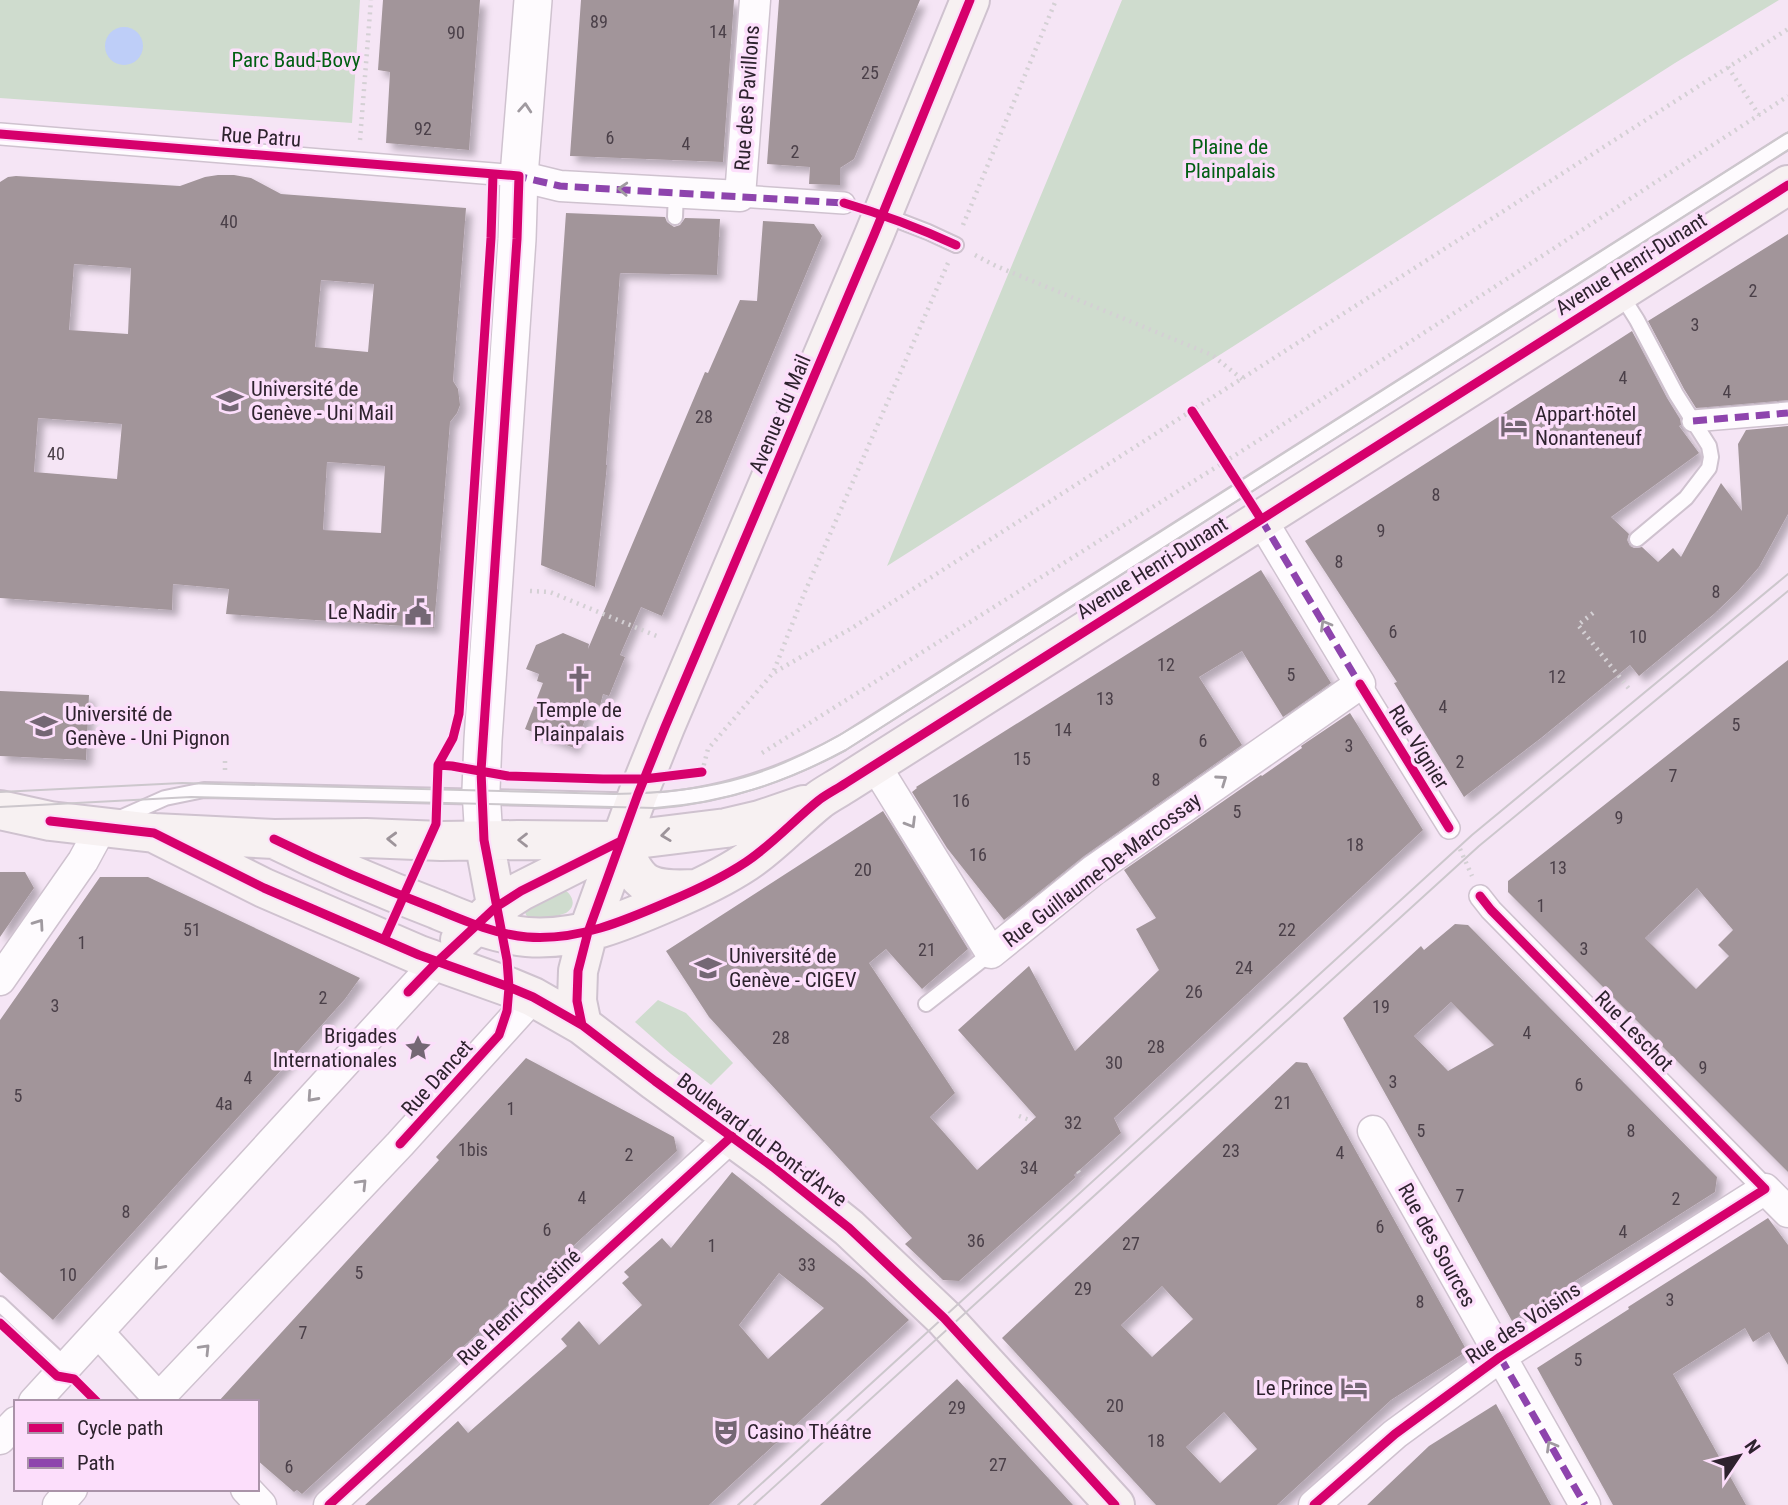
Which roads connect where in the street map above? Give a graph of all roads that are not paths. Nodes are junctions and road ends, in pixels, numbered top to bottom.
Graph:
1 (533, 0) edge
2 (755, 0) edge
3 (970, 0) edge
4 (0, 134) edge
5 (1783, 144) edge
6 (519, 176) junction
7 (1788, 185) edge
8 (740, 195) junction
9 (844, 203) dead end
10 (883, 214) junction
11 (956, 245) road end
12 (1619, 292) junction
13 (1788, 412) edge
14 (1693, 421) junction
15 (1252, 504) junction
16 (1636, 539) dead end
17 (1360, 684) junction
18 (875, 765) junction
19 (481, 784) junction
20 (819, 800) junction
21 (635, 802) junction
22 (0, 810) edge
23 (50, 821) junction
24 (0, 825) edge
25 (103, 826) junction
26 (1448, 828) road end
27 (154, 833) junction
28 (274, 839) junction
29 (484, 840) junction
30 (621, 841) junction
31 (710, 883) junction
32 (1480, 896) road end
33 (424, 905) junction
34 (491, 922) junction
35 (588, 932) junction
36 (990, 953) junction
37 (437, 962) junction
38 (0, 980) edge
39 (521, 992) junction
40 (926, 1004) dead end
41 (582, 1025) junction
42 (1373, 1131) dead end
43 (732, 1136) junction
44 (1765, 1189) junction
45 (1788, 1212) edge
46 (0, 1304) edge
47 (98, 1332) junction
48 (1500, 1357) junction
49 (66, 1366) junction
50 (36, 1400) edge
51 (157, 1400) edge
52 (159, 1400) edge
53 (14, 1424) edge
54 (0, 1439) edge
55 (70, 1491) edge
56 (248, 1491) edge
57 (58, 1505) edge
58 (261, 1505) edge
59 (330, 1505) edge
60 (1115, 1505) edge
61 (1314, 1505) edge
62 (1585, 1505) edge

6 -> 1 street
2 - 8 street, Rue des Pavillons
3 - 10 main road, Avenue du Mail
4 - 6 street, Rue Patru
5 - 15 lane
8 -> 6 street, Rue Patru
6 - 19 street
7 - 12 main road, Avenue Henri-Dunant
8 - 9 street, Rue Patru
10 - 11 lane
10 - 21 main road, Avenue du Mail
12 - 14 lane
12 - 15 main road, Avenue Henri-Dunant
13 - 14 street
14 - 16 lane
17 -> 15 street, Rue Vignier
15 - 18 main road, Avenue Henri-Dunant
15 - 21 lane
17 - 26 street, Rue Vignier
36 -> 17 street, Rue Guillaume-De-Marcossay
18 - 20 main road, Avenue Henri-Dunant
18 -> 36 street, Rue Guillaume-De-Marcossay
19 - 21 lane
19 - 25 lane
19 - 29 street
20 -> 30 main road, Avenue Henri-Dunant
20 - 31 main road, Avenue Henri-Dunant
21 - 30 main road, Avenue du Mail
22 - 23 main road
23 - 24 main road
23 - 25 main road
25 - 27 main road
38 -> 25 street
27 - 28 main road
27 - 37 main road, Boulevard du Pont-d'Arve
29 -> 28 main road
28 - 33 main road, Avenue Henri-Dunant
30 -> 29 main road
29 - 33 main road
29 - 34 main road
30 - 31 main road
30 - 34 main road
30 - 35 main road, Avenue du Mail
31 - 35 main road, Avenue Henri-Dunant
32 - 44 street, Rue Leschot
33 - 34 main road, Avenue Henri-Dunant
34 - 35 main road, Avenue Henri-Dunant
34 - 37 main road
34 - 39 main road
35 - 39 main road
35 - 41 main road
36 - 40 lane
37 - 39 main road, Boulevard du Pont-d'Arve
37 -> 47 street
39 - 41 main road, Boulevard du Pont-d'Arve
52 -> 39 street, Rue Dancet
41 - 43 main road, Boulevard du Pont-d'Arve
42 - 48 street, Rue des Sources
43 - 59 street, Rue Henri-Christiné
43 - 60 main road, Boulevard du Pont-d'Arve
44 - 45 street, Rue Leschot
44 - 48 street, Rue des Voisins
46 - 49 lane
47 - 49 street
47 - 51 street, Rue Dancet
48 - 61 street, Rue des Voisins
62 -> 48 street, Rue des Sources
49 - 50 street
53 - 54 street
55 - 57 street
56 - 58 street

